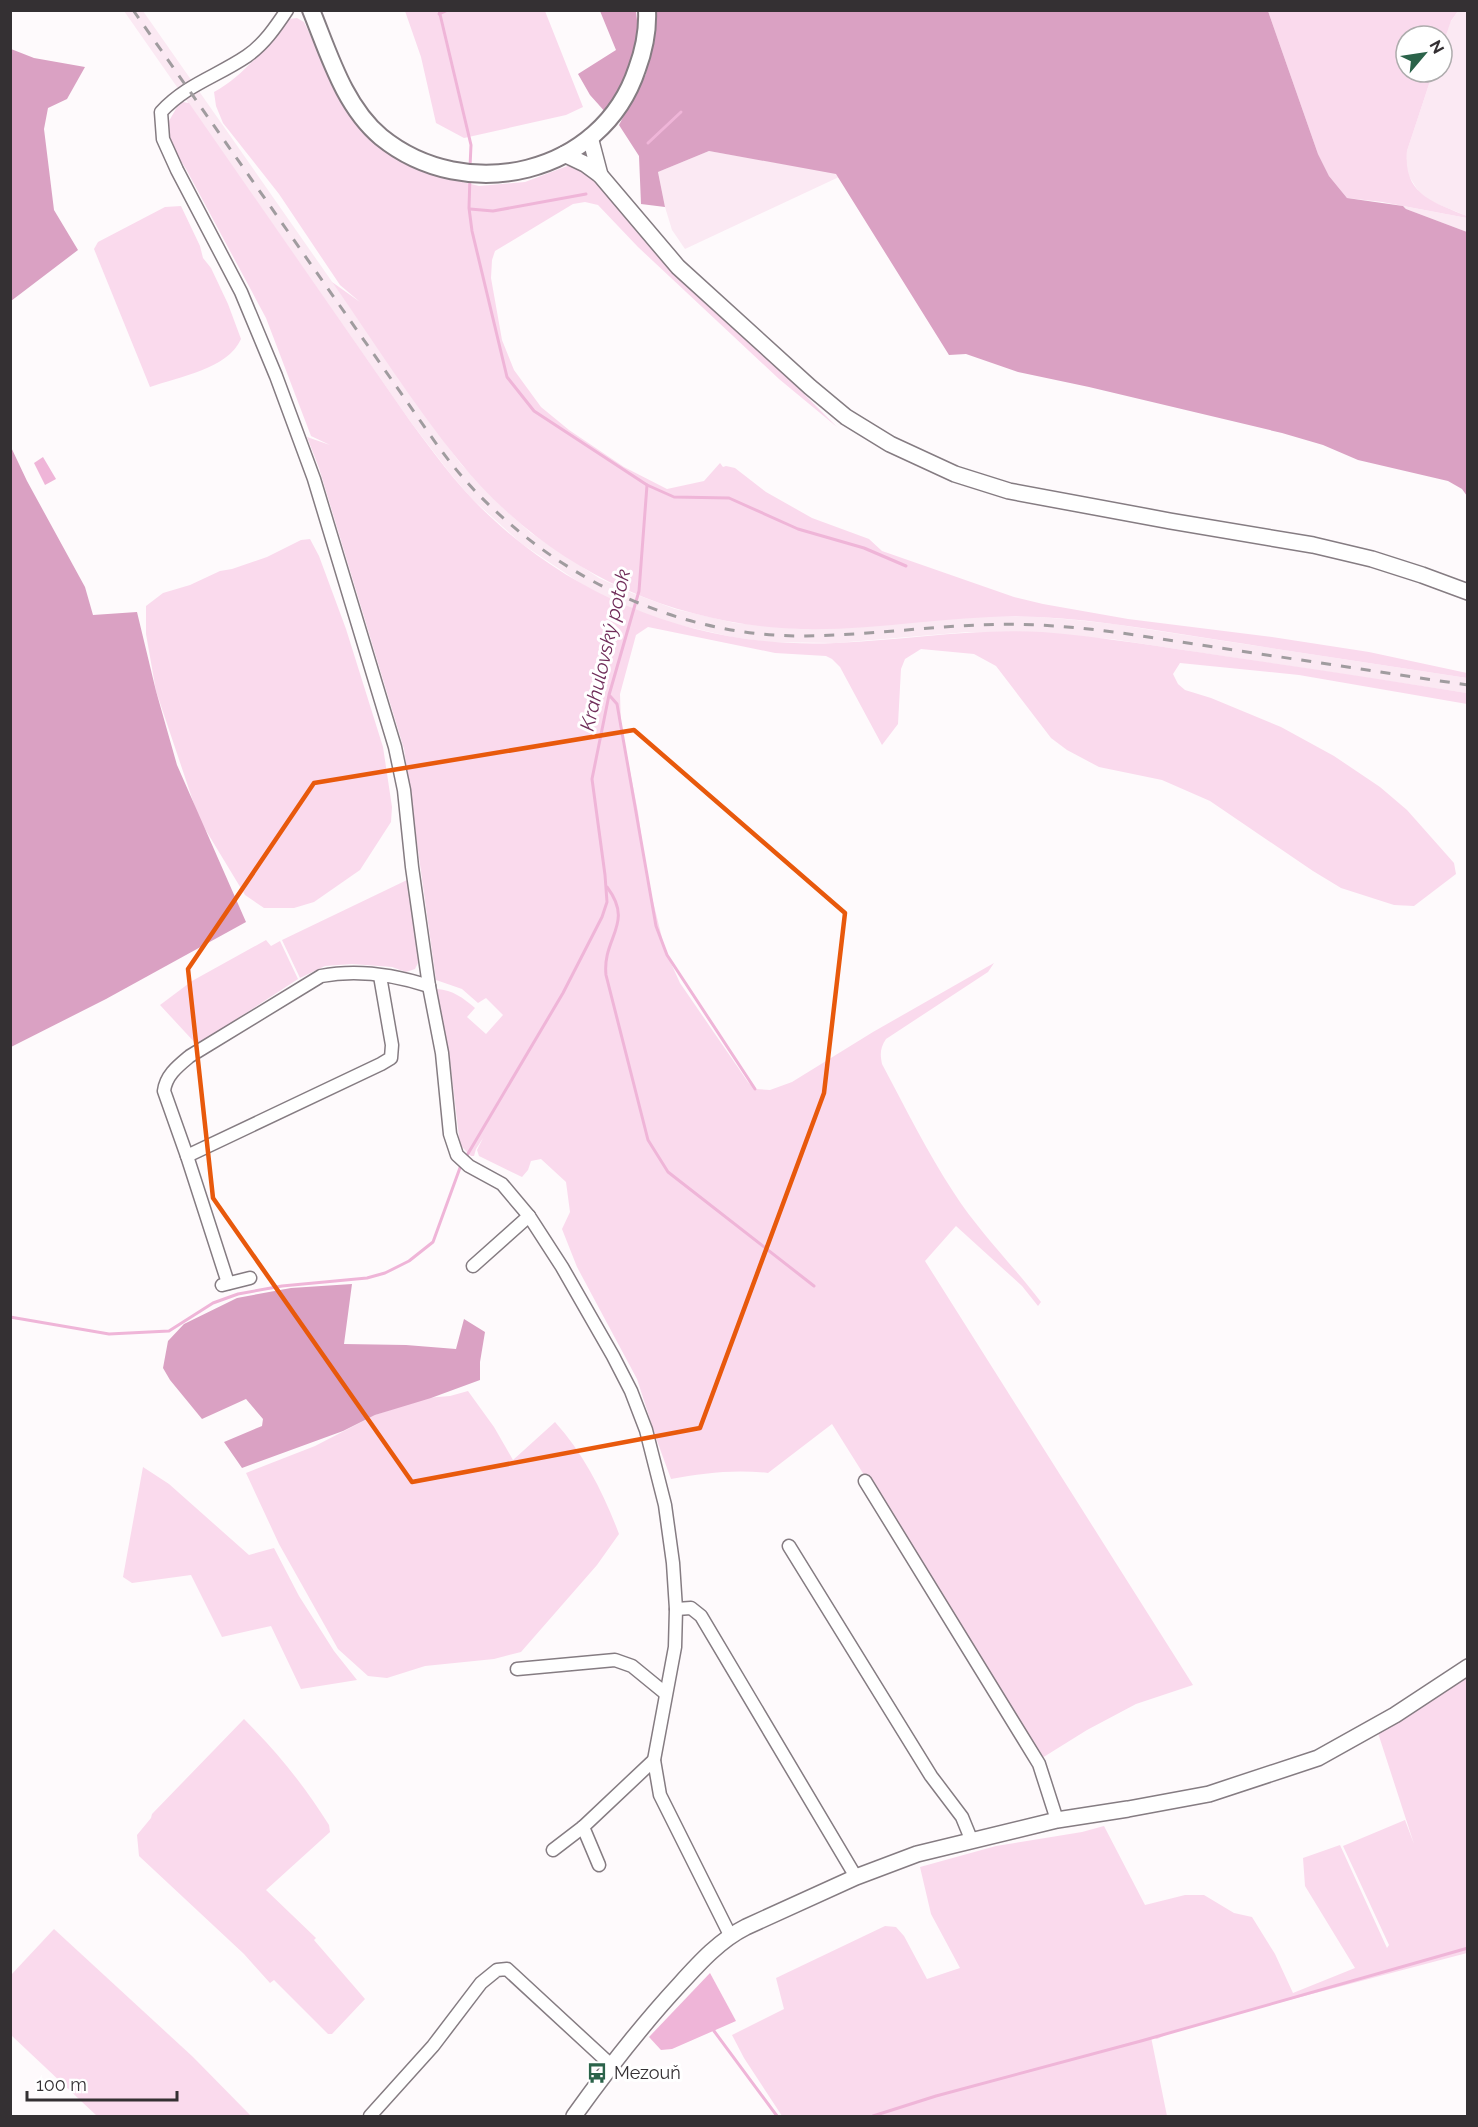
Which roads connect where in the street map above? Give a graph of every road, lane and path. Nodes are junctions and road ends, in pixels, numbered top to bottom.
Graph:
1 (287, 10) edge
2 (311, 10) edge
3 (647, 10) edge
4 (596, 132) junction
5 (564, 154) junction
6 (600, 175) junction
7 (1467, 592) edge
8 (380, 976) junction
9 (429, 986) junction
10 (187, 1156) junction
11 (529, 1216) junction
12 (473, 1266) dead end
13 (250, 1278) dead end
14 (865, 1481) dead end
15 (789, 1546) dead end
16 (676, 1609) junction
17 (1467, 1667) edge
18 (518, 1669) dead end
19 (665, 1694) junction
20 (654, 1760) junction
21 (1057, 1820) junction
22 (583, 1827) junction
23 (971, 1839) junction
24 (553, 1850) dead end
25 (599, 1865) dead end
26 (856, 1877) junction
27 (730, 1935) junction
28 (611, 2065) junction
29 (370, 2116) edge
30 (574, 2116) edge

1 - 9 street
2 - 5 main road
3 - 4 main road
4 - 5 main road
4 - 6 street
5 - 6 street
6 - 7 street
8 - 9 street
8 - 10 street
8 - 10 street
9 - 11 street
10 - 13 street
11 - 12 street
11 - 16 street
14 - 21 street
15 - 23 street
16 - 19 street
16 - 26 street
17 - 21 street
18 - 19 street
19 - 20 street
20 - 22 street
20 - 27 street
21 - 23 street
22 - 24 street
22 - 25 street
23 - 26 street
26 - 27 street
27 - 28 street
28 - 29 street
28 - 30 street

